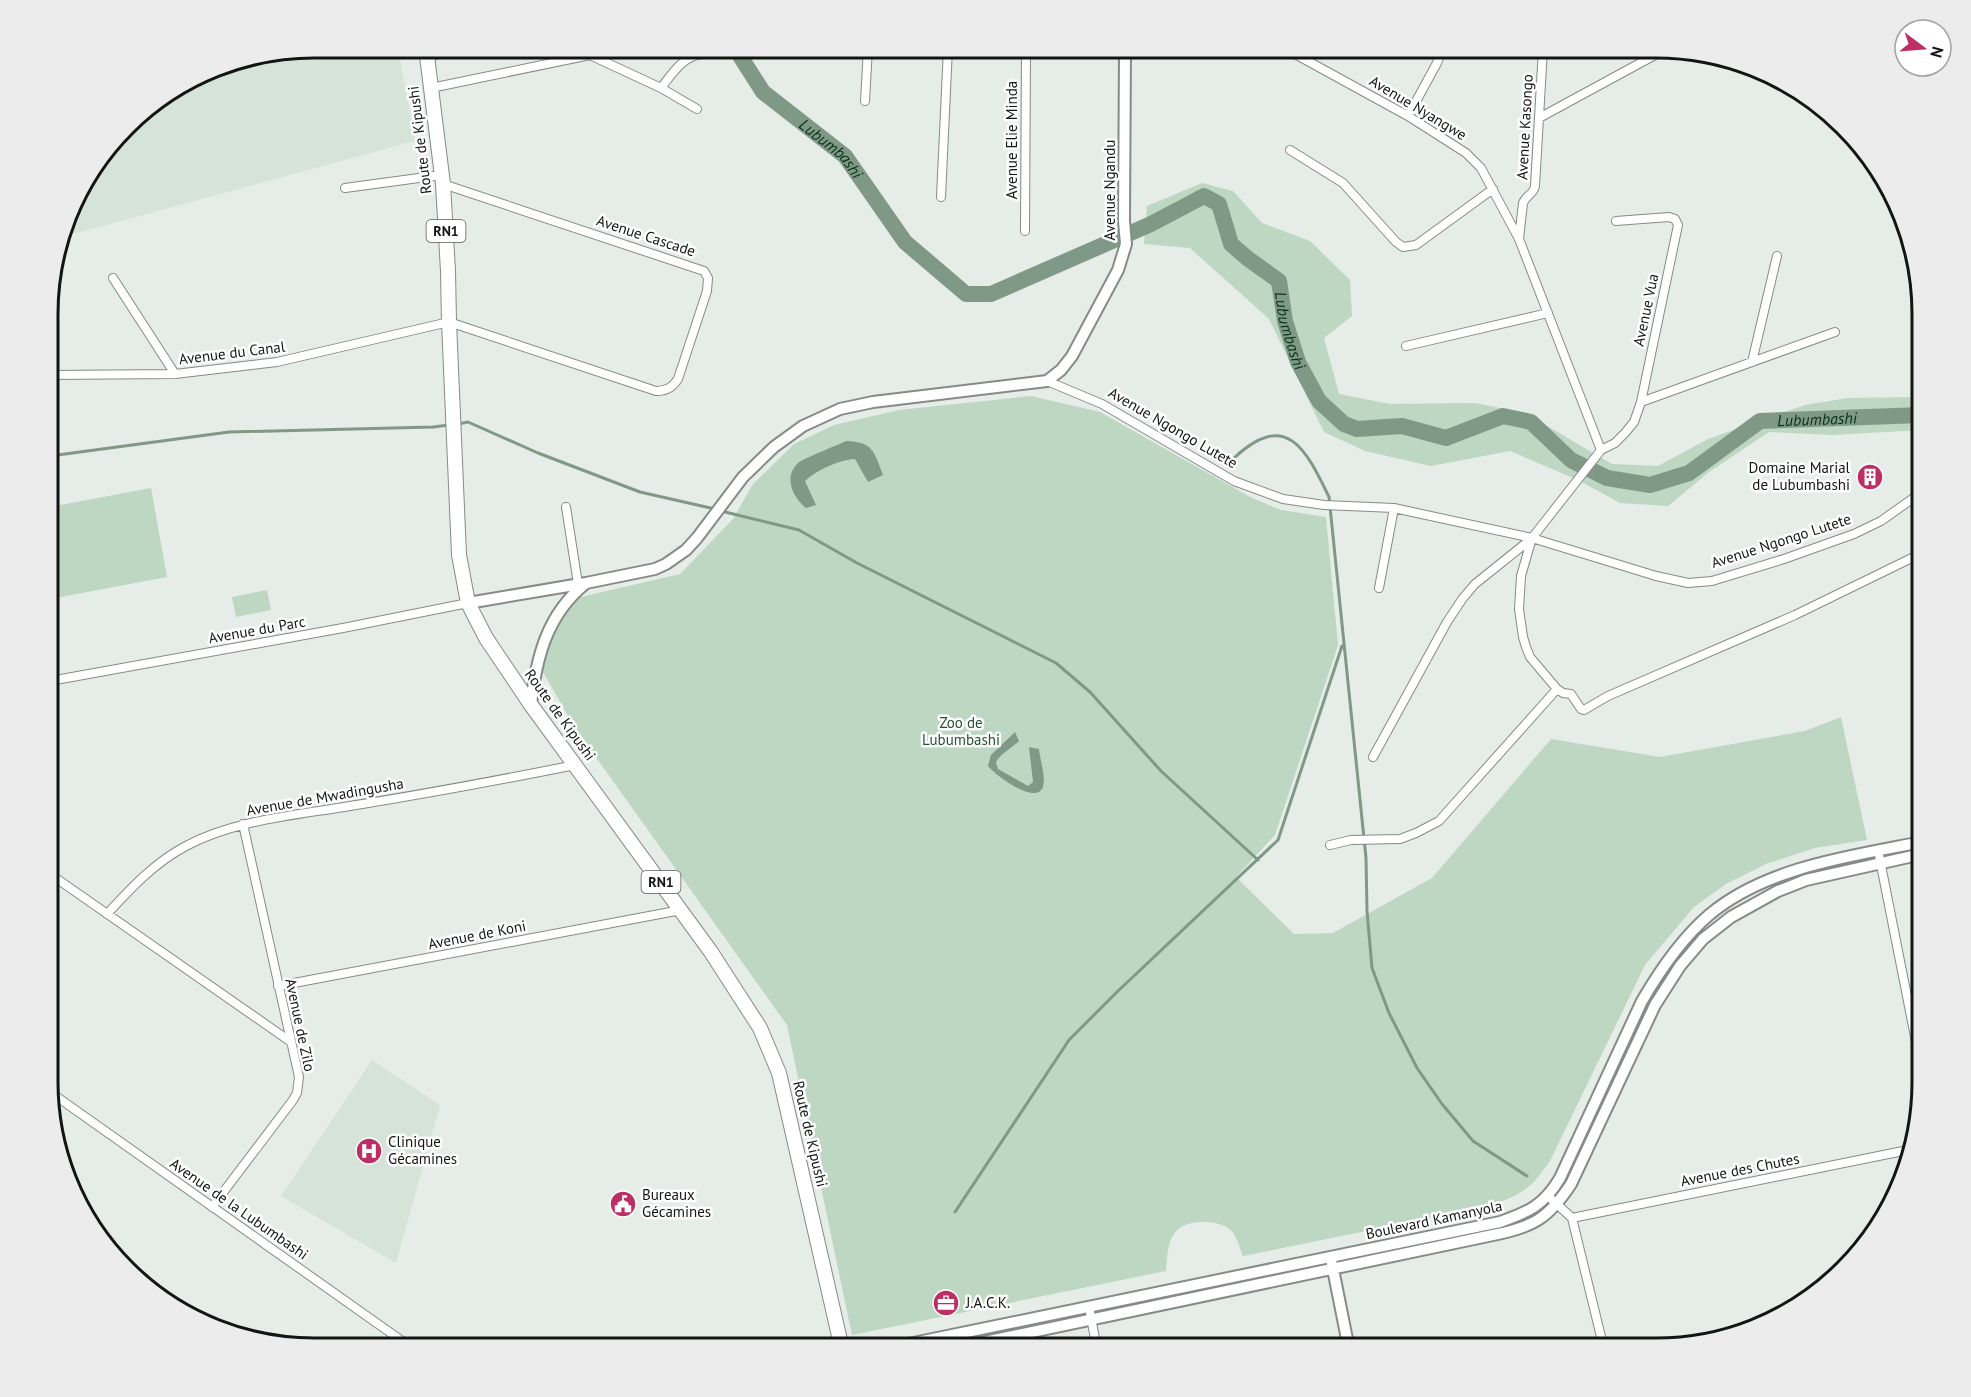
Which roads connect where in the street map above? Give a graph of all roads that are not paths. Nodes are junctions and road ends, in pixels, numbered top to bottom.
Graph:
1 (426, 58) edge
2 (571, 58) edge
3 (598, 58) edge
4 (689, 58) edge
5 (867, 58) edge
6 (948, 58) edge
7 (1026, 58) edge
8 (1125, 58) edge
9 (1302, 58) edge
10 (1439, 58) edge
11 (1542, 58) edge
12 (1649, 58) edge
13 (430, 88) junction
14 (662, 88) junction
15 (865, 101) dead end
16 (697, 109) dead end
17 (1408, 116) junction
18 (1539, 118) junction
19 (1290, 150) dead end
20 (442, 179) junction
21 (345, 188) dead end
22 (1493, 189) junction
23 (941, 197) dead end
24 (1616, 220) dead end
25 (1025, 231) dead end
26 (1519, 239) junction
27 (1777, 256) dead end
28 (113, 278) dead end
29 (1548, 313) junction
30 (449, 322) junction
31 (1834, 332) dead end
32 (1406, 346) dead end
33 (1752, 362) junction
34 (175, 374) junction
35 (58, 375) edge
36 (1047, 381) junction
37 (1641, 402) junction
38 (1600, 452) junction
39 (1912, 499) edge
40 (566, 507) dead end
41 (1394, 508) junction
42 (1532, 538) junction
43 (1912, 558) edge
44 (582, 584) junction
45 (1379, 588) dead end
46 (468, 603) junction
47 (58, 680) edge
48 (1557, 689) junction
49 (531, 705) junction
50 (1373, 757) dead end
51 (575, 765) junction
52 (243, 825) junction
53 (1912, 844) edge
54 (1330, 845) dead end
55 (1878, 850) junction
56 (1912, 856) edge
57 (1879, 863) junction
58 (58, 880) edge
59 (681, 910) junction
60 (107, 914) junction
61 (278, 986) junction
62 (1912, 1023) edge
63 (291, 1042) junction
64 (59, 1098) edge
65 (1903, 1151) edge
66 (1548, 1196) junction
67 (1557, 1204) junction
68 (212, 1207) junction
69 (1572, 1218) junction
70 (1331, 1257) junction
71 (1333, 1269) junction
72 (1089, 1307) junction
73 (1092, 1319) junction
74 (399, 1339) edge
75 (840, 1339) edge
76 (933, 1339) edge
77 (998, 1339) edge
78 (1096, 1339) edge
79 (1347, 1339) edge
80 (1602, 1339) edge

1 - 13 highway, Route de Kipushi / RN1
2 - 13 street
3 - 14 street
4 - 14 street
5 - 15 street
6 - 23 street
7 - 25 street, Avenue Elie Minda
8 - 36 main road, Avenue Ngandu
9 - 17 street, Avenue Nyangwe
10 - 17 street
11 - 18 street, Avenue Kasongo
12 - 18 street
13 - 20 highway, Route de Kipushi / RN1
14 - 16 street
17 - 22 street, Avenue Nyangwe
18 - 26 street, Avenue Kasongo
19 - 22 street
20 - 21 street
20 - 30 highway, Route de Kipushi / RN1
20 - 30 street, Avenue Cascade
22 - 26 street, Avenue Nyangwe
24 - 37 street, Avenue Vua
26 - 29 street, Avenue Nyangwe
27 - 33 street
28 - 34 street
29 - 32 street
29 - 38 street, Avenue Nyangwe
30 - 34 street, Avenue du Canal
30 - 46 highway, Route de Kipushi / RN1
31 - 33 street
33 - 37 street
34 - 35 street, Avenue du Canal
36 - 41 street, Avenue Ngongo Lutete
36 - 44 main road, Avenue Ngongo Lutete
37 - 38 street, Avenue Vua
38 - 42 street, Avenue Vua
39 - 42 street, Avenue Ngongo Lutete
40 - 44 street
41 - 42 street, Avenue Ngongo Lutete
41 - 45 street
42 - 48 street
42 - 50 street
43 - 48 street
44 - 46 main road, Avenue Ngongo Lutete
44 - 49 main road
46 - 47 street, Avenue du Parc
46 - 49 highway, Route de Kipushi / RN1
48 - 54 street
49 - 51 highway, Route de Kipushi / RN1
51 - 52 street, Avenue de Mwadingusha
51 - 59 highway, Route de Kipushi / RN1
52 - 60 street, Avenue de Mwadingusha
52 - 61 street, Avenue de Zilo
53 - 55 main road, Boulevard Kamanyola
55 - 57 street
55 - 66 main road, Boulevard Kamanyola
56 - 57 main road, Boulevard Kamanyola
57 - 62 street
57 - 67 main road, Boulevard Kamanyola
58 - 60 street
59 - 61 street, Avenue de Koni
59 - 75 highway, Route de Kipushi / RN1
60 - 63 street
61 - 63 street, Avenue de Zilo
63 - 68 street, Avenue de Zilo
64 - 68 street, Avenue de la Lubumbashi
65 - 69 street, Avenue des Chutes
66 - 67 street
66 - 70 main road, Boulevard Kamanyola
67 - 69 street
67 - 71 main road, Boulevard Kamanyola
68 - 74 street, Avenue de la Lubumbashi
69 - 80 street
70 - 71 main road
70 - 72 main road, Boulevard Kamanyola
71 - 73 main road, Boulevard Kamanyola
71 - 79 main road
72 - 73 street
72 - 76 main road, Boulevard Kamanyola
73 - 77 main road, Boulevard Kamanyola
73 - 78 street

